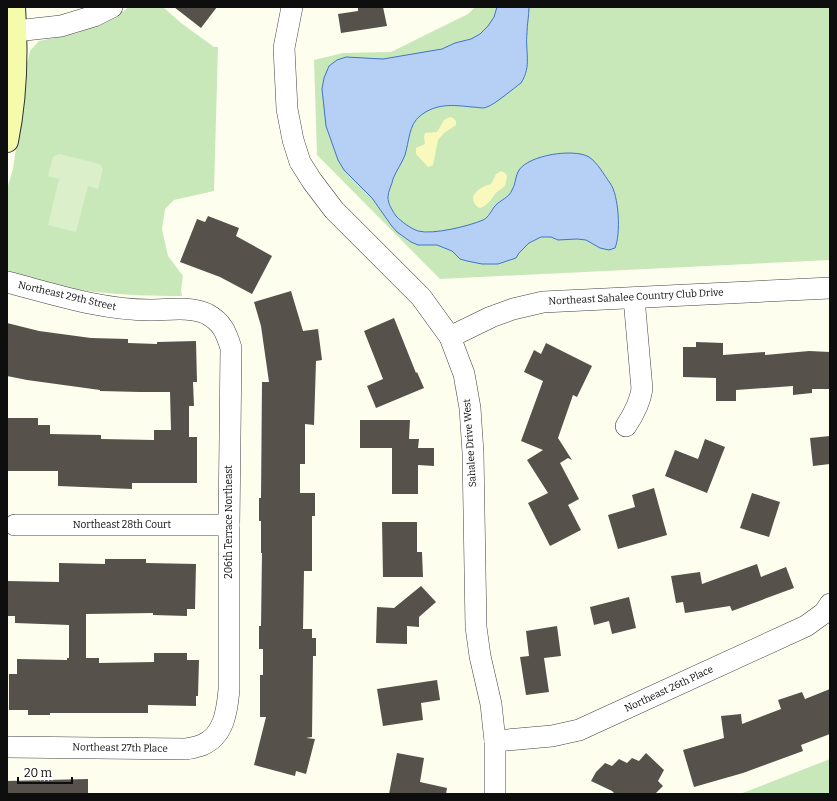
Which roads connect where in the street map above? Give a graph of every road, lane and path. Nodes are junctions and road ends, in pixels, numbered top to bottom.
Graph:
1 (14, 7) edge
2 (112, 7) edge
3 (292, 7) edge
4 (11, 32) edge
5 (7, 141) edge
6 (7, 282) edge
7 (830, 288) edge
8 (634, 298) junction
9 (219, 323) joint
10 (450, 337) junction
11 (626, 426) dead end
12 (15, 525) dead end
13 (229, 525) junction
14 (830, 604) edge
15 (223, 724) joint
16 (495, 741) junction
17 (7, 747) edge
18 (495, 794) edge

1 - 4 street
2 - 4 street
3 - 10 street, Sahalee Drive West
4 - 5 street
6 - 9 street, Northeast 29th Street
7 - 8 street, Northeast Sahalee Country Club Drive
8 - 10 street, Northeast Sahalee Country Club Drive
8 - 11 street
9 - 13 street, 206th Terrace Northeast
10 - 16 street, Sahalee Drive West
12 - 13 street, Northeast 28th Court
13 - 15 street, 206th Terrace Northeast
14 - 16 street, Northeast 26th Place
15 - 17 street, Northeast 27th Place
16 - 18 street, Sahalee Drive West

